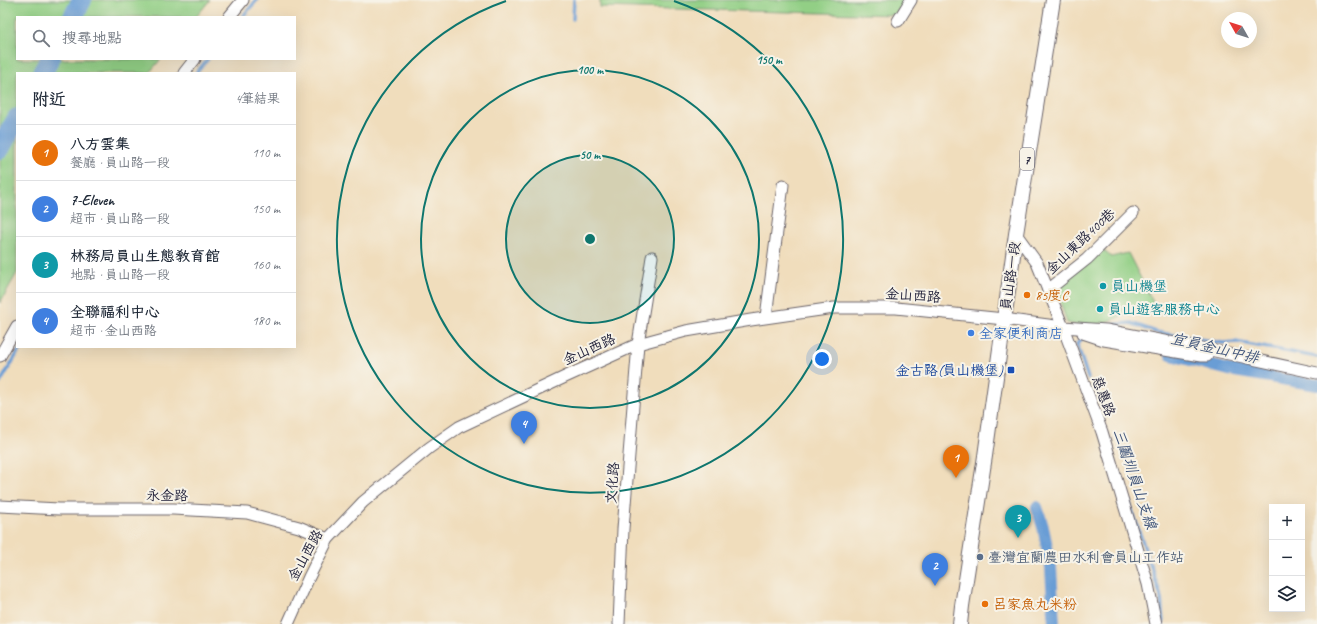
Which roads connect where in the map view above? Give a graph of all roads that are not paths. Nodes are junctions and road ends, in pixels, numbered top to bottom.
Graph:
1 (243, 0) edge
2 (911, 0) edge
3 (1053, 0) edge
4 (230, 16) edge
5 (898, 21) dead end
6 (194, 60) edge
7 (185, 72) edge
8 (783, 185) dead end
9 (1133, 212) dead end
10 (1016, 234) junction
11 (652, 257) dead end
12 (1048, 290) junction
13 (766, 317) junction
14 (1004, 319) junction
15 (1063, 327) junction
16 (16, 328) edge
17 (638, 344) junction
18 (0, 356) edge
19 (1317, 373) edge
20 (0, 506) edge
21 (328, 539) junction
22 (288, 624) edge
23 (619, 624) edge
24 (960, 624) edge
25 (1156, 624) edge

1 - 4 street
2 - 5 street
3 - 10 main road, 員山路一段 / 7
6 - 7 street
8 - 13 street
9 - 12 street, 金山東路400巷
10 - 12 street, 慈惠路
10 - 14 main road, 員山路一段 / 7
11 - 17 street, 文化路
12 - 15 street, 慈惠路
13 - 14 street, 金山西路
13 - 17 street, 金山西路
14 - 15 street, 金山西路
14 - 24 main road, 員山路一段 / 7
15 - 19 street, 金山西路
15 - 25 street, 慈惠路
16 - 18 street
17 - 21 street, 金山西路
17 - 23 street, 文化路
20 - 21 street, 永金路
21 - 22 street, 金山西路

